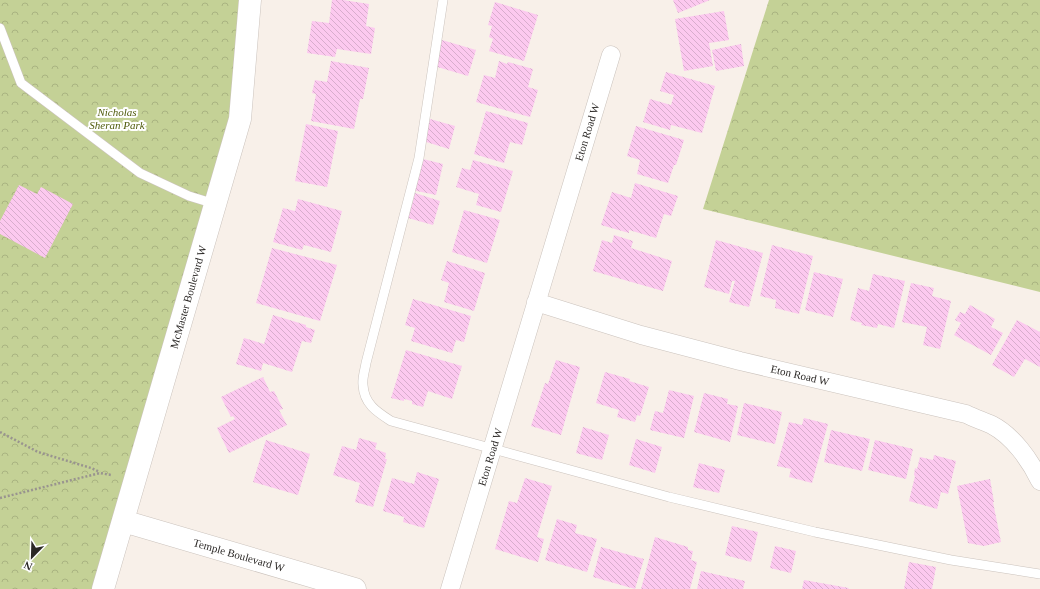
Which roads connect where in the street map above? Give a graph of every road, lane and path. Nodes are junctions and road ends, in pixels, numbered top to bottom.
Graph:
1 (250, 0) edge
2 (443, 0) edge
3 (0, 28) edge
4 (610, 55) dead end
5 (216, 204) junction
6 (536, 302) junction
7 (0, 432) edge
8 (492, 449) junction
9 (100, 473) junction
10 (111, 475) dead end
11 (1040, 481) edge
12 (0, 498) edge
13 (123, 521) junction
14 (1040, 574) edge
15 (103, 589) edge
16 (355, 589) edge
17 (450, 589) edge

1 - 5 street, McMaster Boulevard W
2 - 8 lane
3 - 5 lane
4 - 6 street, Eton Road W
5 - 13 street, McMaster Boulevard W
6 - 8 street, Eton Road W
6 - 11 street, Eton Road W
7 - 9 path
8 - 14 lane
8 - 17 street, Eton Road W
9 - 10 path
9 - 12 path
13 - 15 street, McMaster Boulevard W
13 - 16 street, Temple Boulevard W

